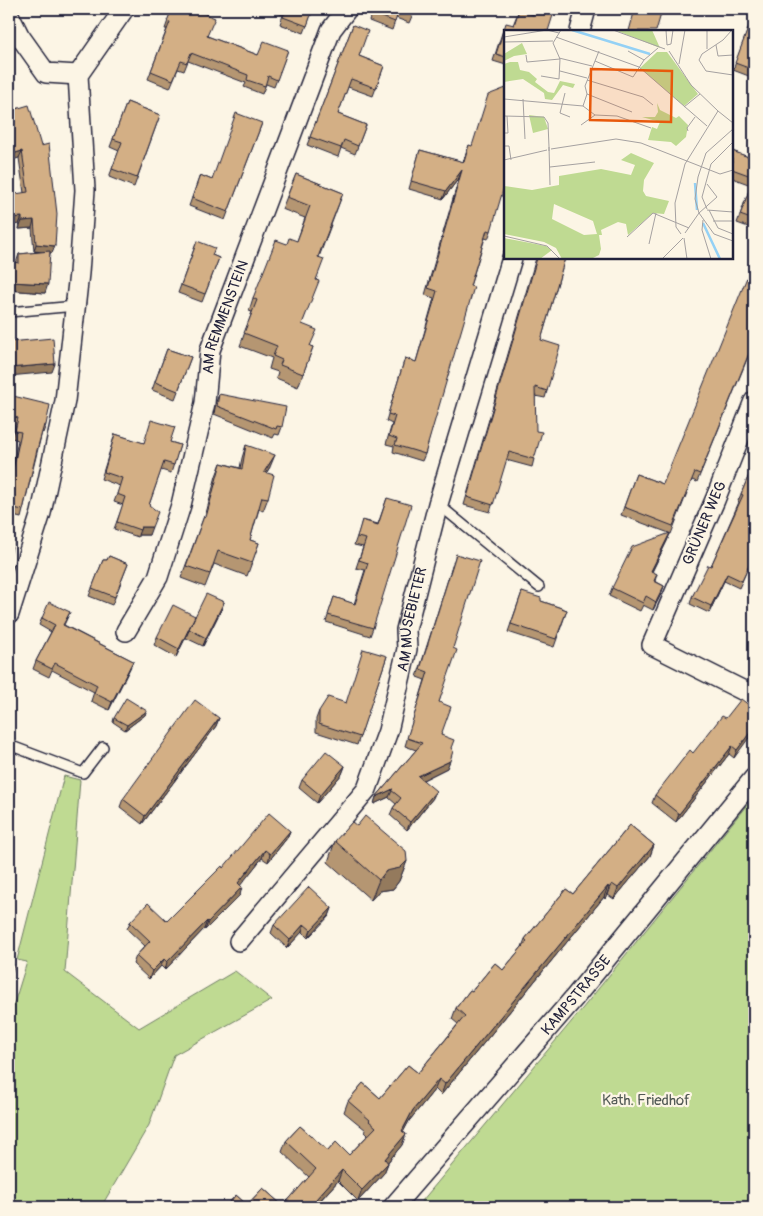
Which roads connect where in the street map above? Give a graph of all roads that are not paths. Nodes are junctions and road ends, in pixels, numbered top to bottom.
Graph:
1 (124, 9) edge
2 (347, 9) edge
3 (586, 9) edge
4 (9, 15) edge
5 (580, 30) edge
6 (78, 75) junction
7 (512, 259) edge
8 (76, 306) junction
9 (9, 312) edge
10 (754, 400) edge
11 (438, 504) junction
12 (539, 587) dead end
13 (9, 614) edge
14 (126, 631) dead end
15 (754, 696) edge
16 (9, 745) edge
17 (103, 748) dead end
18 (754, 778) edge
19 (239, 942) dead end
20 (393, 1207) edge

1 - 6 street
2 - 14 street, AM REMMENSTEIN
3 - 5 street
4 - 6 street
6 - 8 street
7 - 11 street, AM MUSEBIETER
8 - 9 lane
8 - 13 street
10 - 15 street, GRÜNER WEG
11 - 12 lane
11 - 19 street, AM MUSEBIETER
16 - 17 lane
18 - 20 street, KAMPSTRASSE

